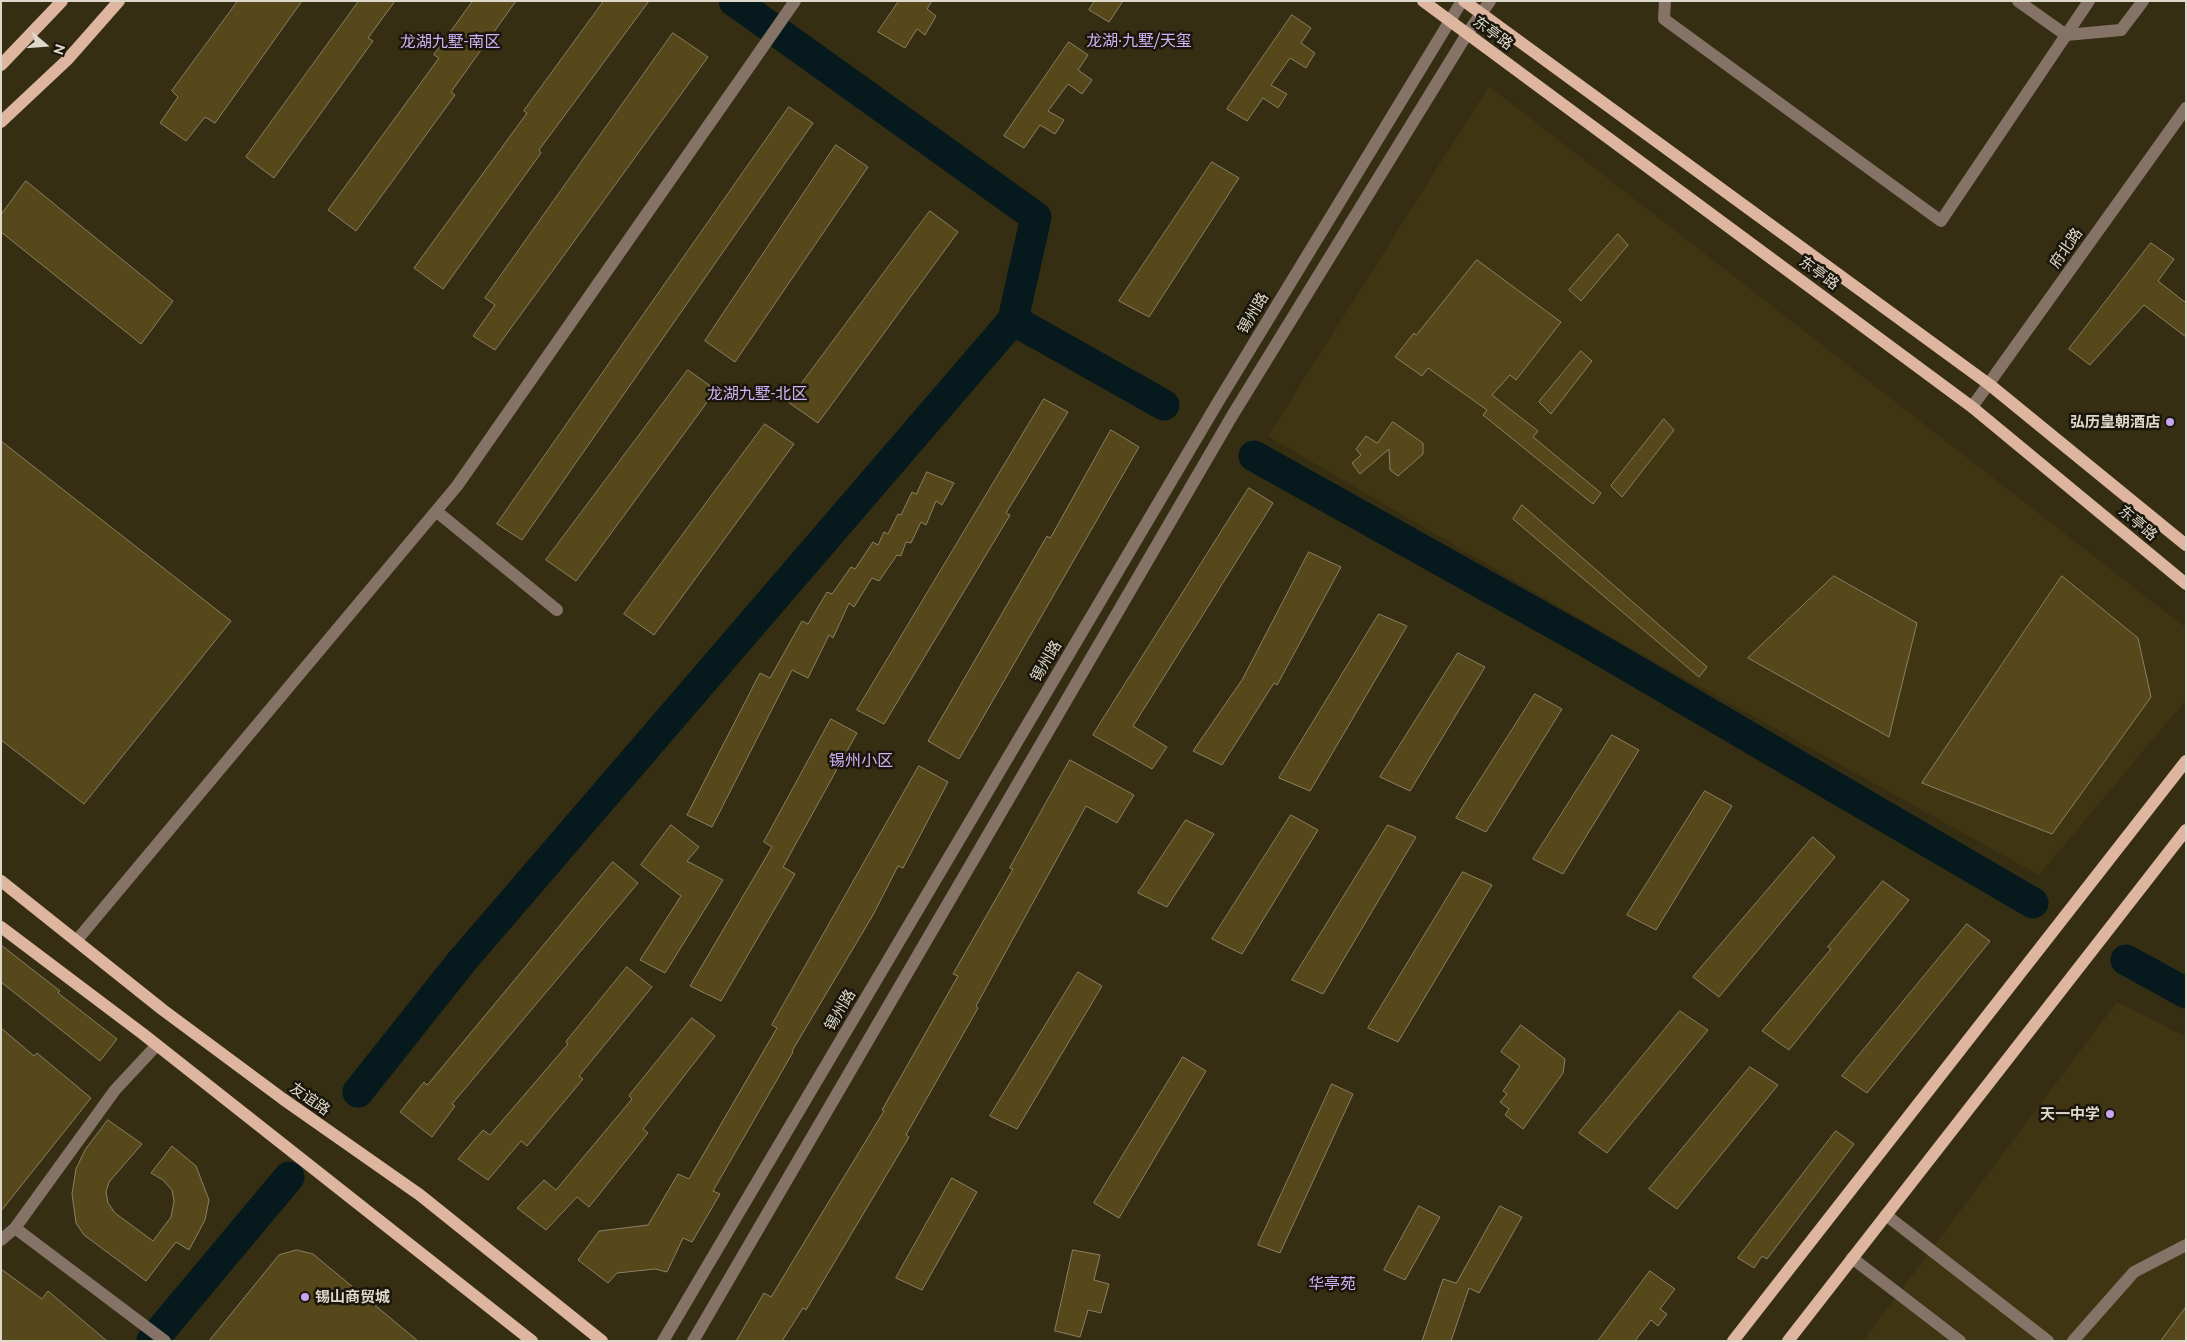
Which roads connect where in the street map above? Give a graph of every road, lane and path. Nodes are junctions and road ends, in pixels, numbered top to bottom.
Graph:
1 (62, 1) edge
2 (119, 1) edge
3 (795, 1) edge
4 (1423, 1) edge
5 (1463, 1) edge
6 (1490, 1) edge
7 (1665, 1) edge
8 (2018, 1) edge
9 (2089, 1) edge
10 (2143, 1) edge
11 (1481, 15) junction
12 (1449, 21) junction
13 (1467, 34) junction
14 (2066, 36) junction
15 (1, 65) edge
16 (2186, 108) edge
17 (1, 122) edge
18 (1990, 385) junction
19 (1972, 407) junction
20 (436, 511) junction
21 (2186, 545) edge
22 (2186, 584) edge
23 (557, 610) dead end
24 (2186, 761) edge
25 (2186, 830) edge
26 (1, 882) edge
27 (1, 927) edge
28 (77, 940) junction
29 (156, 1046) junction
30 (1886, 1215) junction
31 (15, 1228) junction
32 (1, 1240) edge
33 (2186, 1245) edge
34 (1852, 1258) junction
35 (165, 1341) edge
36 (532, 1341) edge
37 (602, 1341) edge
38 (663, 1341) edge
39 (693, 1341) edge
40 (1733, 1341) edge
41 (1788, 1341) edge
42 (1960, 1341) edge
43 (2048, 1341) edge
44 (2073, 1341) edge

1 - 15 main road
2 - 17 main road
3 - 20 street
4 - 12 main road, 东亭路
5 - 11 main road, 东亭路
5 - 12 street, 锡州路
6 - 11 street
7 - 14 street
8 - 14 street
9 - 14 street
10 - 14 street
11 - 13 street
11 - 18 main road, 东亭路
12 - 13 main road, 东亭路
12 - 38 street, 锡州路
13 - 19 main road, 东亭路
13 - 39 street
16 - 18 street, 府北路
18 - 19 street, 府北路
18 - 21 main road, 东亭路
19 - 22 main road, 东亭路
20 - 23 street
20 - 28 street
24 - 40 main road
25 - 30 main road
26 - 28 main road, 友谊路
27 - 29 main road
28 - 37 main road, 友谊路
29 - 31 street
29 - 36 main road
30 - 34 main road
30 - 43 street
31 - 32 street
31 - 35 street
33 - 44 street
34 - 41 main road
34 - 42 street

